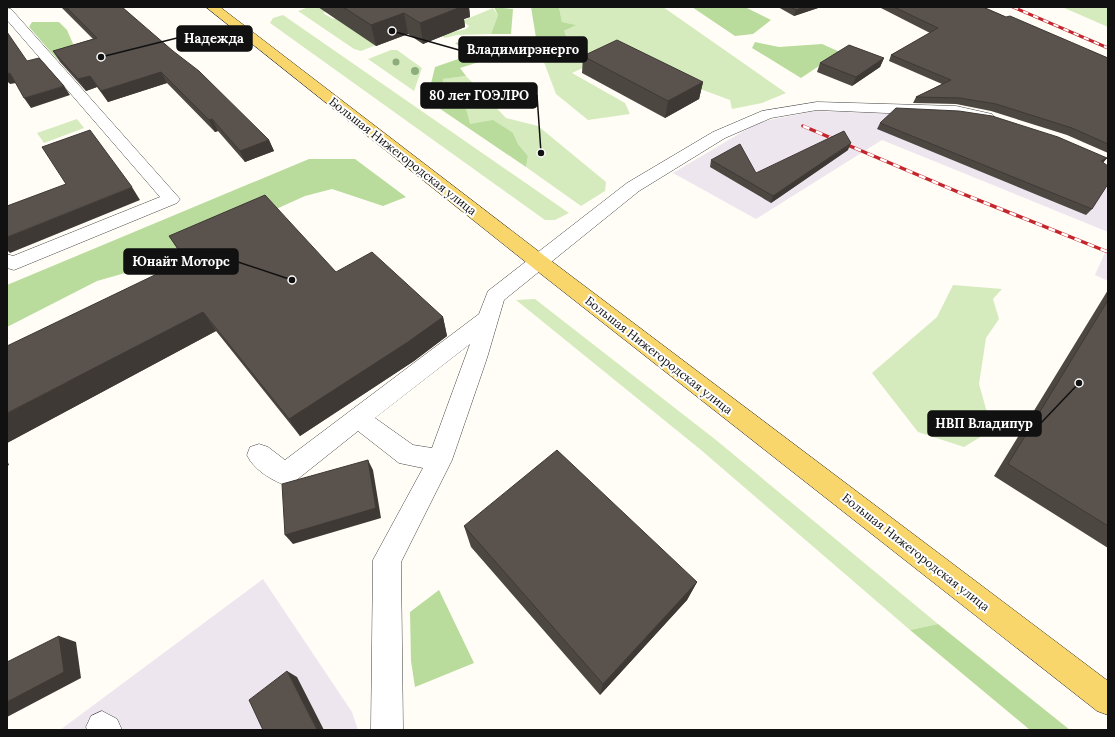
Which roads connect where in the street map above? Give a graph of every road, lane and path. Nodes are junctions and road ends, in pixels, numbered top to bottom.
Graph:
1 (212, 7) edge
2 (7, 12) edge
3 (999, 120) edge
4 (7, 261) edge
5 (539, 262) junction
6 (488, 318) junction
7 (358, 418) junction
8 (259, 455) dead end
9 (440, 460) junction
10 (1108, 700) edge
11 (387, 730) edge

1 - 5 main road, Большая Нижегородская улица
2 - 4 street
3 - 5 street
5 - 6 street
5 - 10 main road, Большая Нижегородская улица
6 - 7 street
6 - 9 street
7 - 8 street
7 - 9 street
9 - 11 street

